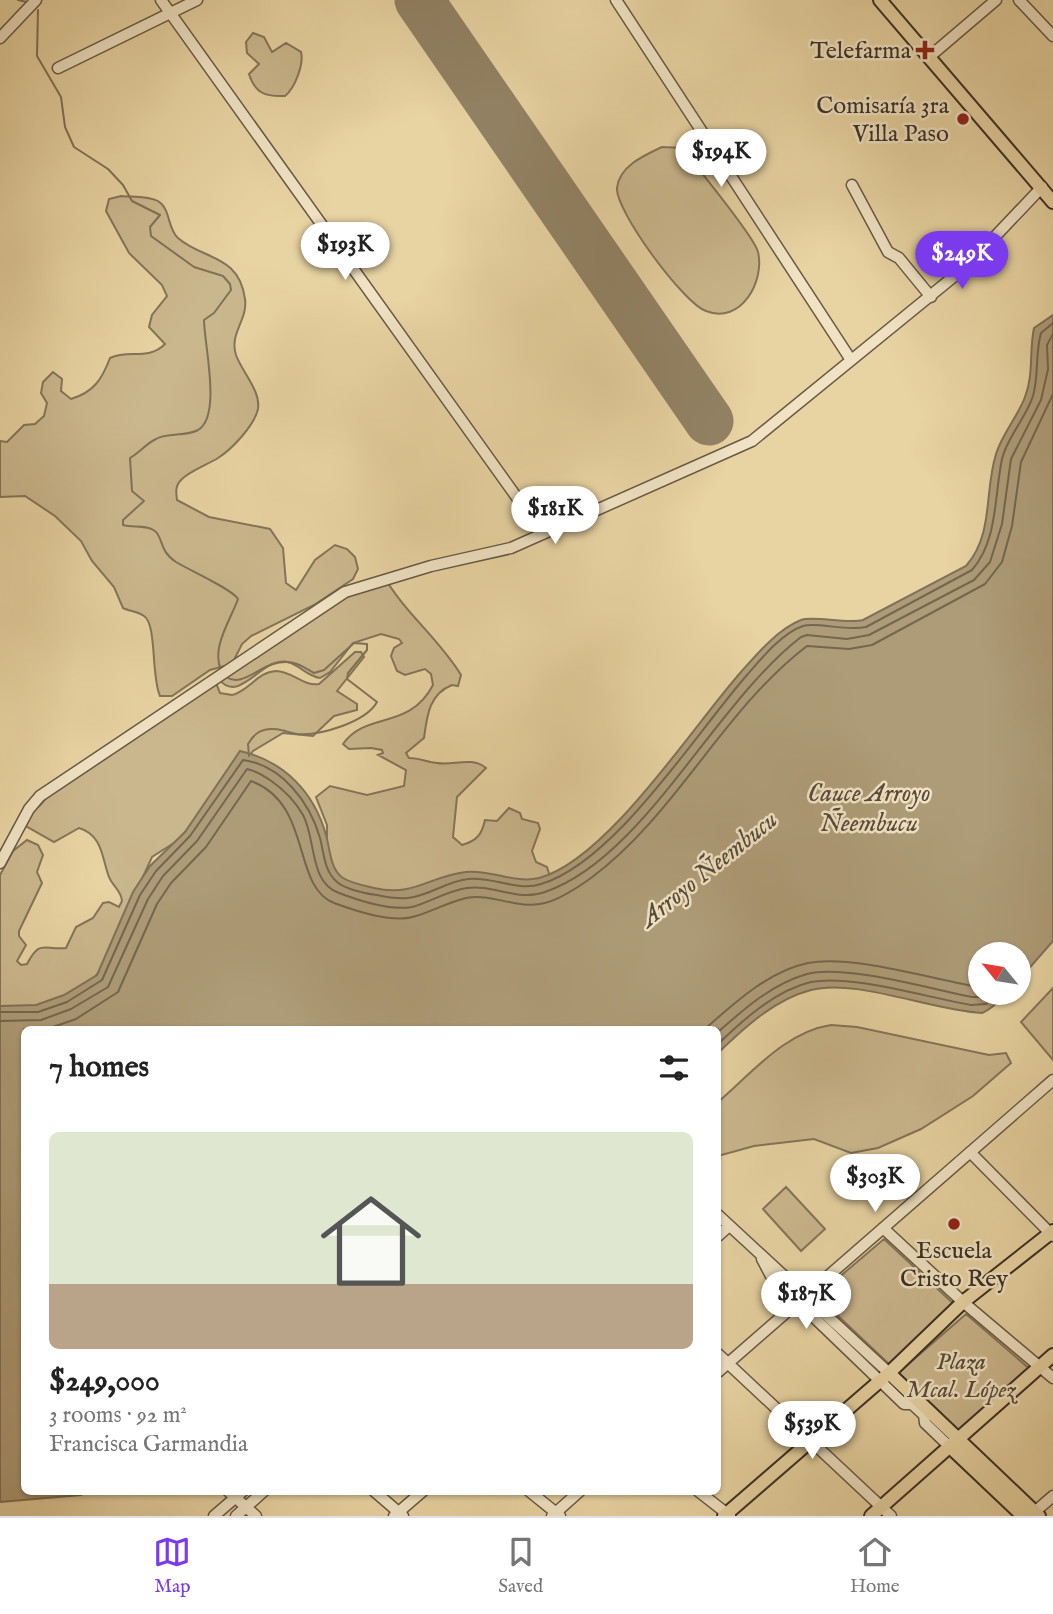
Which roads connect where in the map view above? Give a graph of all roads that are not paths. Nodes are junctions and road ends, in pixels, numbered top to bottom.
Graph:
1 (36, 0) edge
2 (161, 0) edge
3 (197, 0) edge
4 (616, 0) edge
5 (880, 0) edge
6 (996, 0) edge
7 (1019, 0) edge
8 (171, 12) junction
9 (2, 31) edge
10 (1053, 36) edge
11 (928, 58) junction
12 (58, 68) dead end
13 (852, 186) dead end
14 (1042, 187) junction
15 (1053, 202) edge
16 (931, 297) junction
17 (851, 360) junction
18 (543, 534) junction
19 (0, 863) edge
20 (1053, 1080) edge
21 (970, 1152) junction
22 (721, 1219) edge
23 (728, 1227) junction
24 (883, 1228) junction
25 (721, 1233) edge
26 (1052, 1234) edge
27 (802, 1298) junction
28 (962, 1302) junction
29 (1053, 1355) edge
30 (721, 1357) edge
31 (727, 1363) junction
32 (1040, 1366) junction
33 (721, 1369) edge
34 (884, 1377) junction
35 (1053, 1378) edge
36 (810, 1441) junction
37 (953, 1442) junction
38 (233, 1495) edge
39 (237, 1495) edge
40 (260, 1495) edge
41 (378, 1495) edge
42 (419, 1495) edge
43 (534, 1495) edge
44 (576, 1495) edge
45 (703, 1495) edge
46 (1053, 1496) edge
47 (246, 1507) junction
48 (886, 1511) edge
49 (398, 1515) edge
50 (556, 1515) edge
51 (727, 1515) edge
52 (1032, 1515) edge
53 (214, 1516) edge
54 (236, 1516) edge
55 (256, 1516) edge
56 (871, 1516) edge

1 - 9 street
2 - 8 street
3 - 8 street
4 - 17 street
5 - 11 main road
6 - 11 street
7 - 10 street
8 - 12 street
8 - 18 street
11 - 14 main road
13 - 16 street
14 - 15 main road
14 - 16 street
16 - 17 street
17 - 18 street
18 - 19 street
20 - 21 street
21 - 24 street
21 - 26 street
22 - 23 street
23 - 25 street
23 - 27 street
24 - 27 street
24 - 28 street
26 - 28 main road
27 - 31 street
27 - 34 street
28 - 32 street
28 - 34 main road
29 - 32 main road
30 - 31 street
31 - 33 street
31 - 36 street
32 - 35 street
32 - 37 main road
34 - 36 main road
34 - 37 main road
36 - 48 street
36 - 51 main road
37 - 48 main road
37 - 52 main road
38 - 53 street
39 - 47 street
40 - 47 street
41 - 49 street
42 - 49 street
43 - 50 street
44 - 50 street
45 - 51 street
46 - 52 street
47 - 54 street
47 - 55 street
48 - 56 main road

